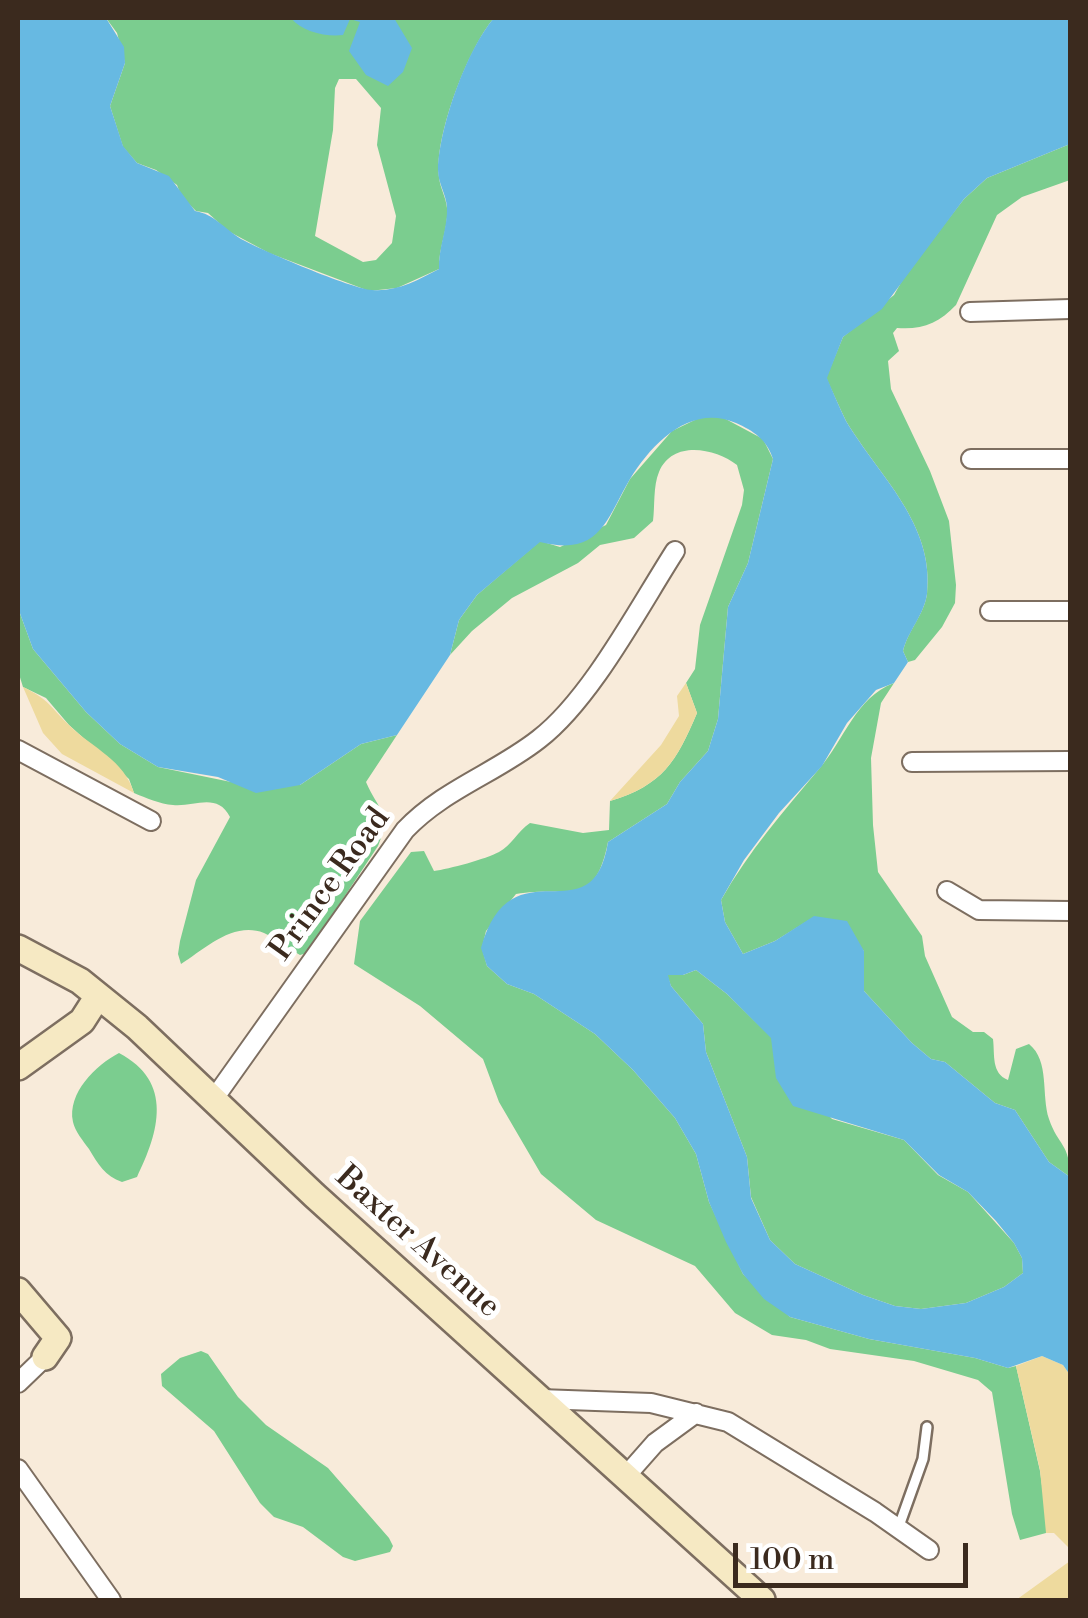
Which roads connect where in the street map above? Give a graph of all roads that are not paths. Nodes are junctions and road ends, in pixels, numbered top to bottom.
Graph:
1 (1070, 310) edge
2 (970, 312) dead end
3 (971, 458) dead end
4 (1070, 459) edge
5 (675, 550) dead end
6 (1070, 610) edge
7 (990, 611) dead end
8 (18, 750) edge
9 (1070, 761) edge
10 (912, 762) dead end
11 (151, 822) dead end
12 (947, 891) dead end
13 (1070, 910) edge
14 (18, 948) edge
15 (98, 996) junction
16 (18, 1067) edge
17 (214, 1100) junction
18 (18, 1290) edge
19 (46, 1357) joint
20 (18, 1383) edge
21 (540, 1400) junction
22 (696, 1413) junction
23 (926, 1426) dead end
24 (18, 1470) edge
25 (626, 1477) junction
26 (898, 1528) junction
27 (929, 1550) dead end
28 (111, 1600) edge
29 (762, 1600) edge

1 - 2 street
3 - 4 street
5 - 17 street, Prince Road
6 - 7 street
8 - 11 street
9 - 10 street
12 - 13 street
14 - 15 street, Baxter Avenue
15 - 16 street
15 - 17 street, Baxter Avenue
17 - 21 street, Baxter Avenue
18 - 19 street
19 - 20 street
21 - 22 street
21 - 25 street, Baxter Avenue
22 - 25 street
22 - 26 street
23 - 26 lane
24 - 28 street
25 - 29 street, Baxter Avenue
26 - 27 street

